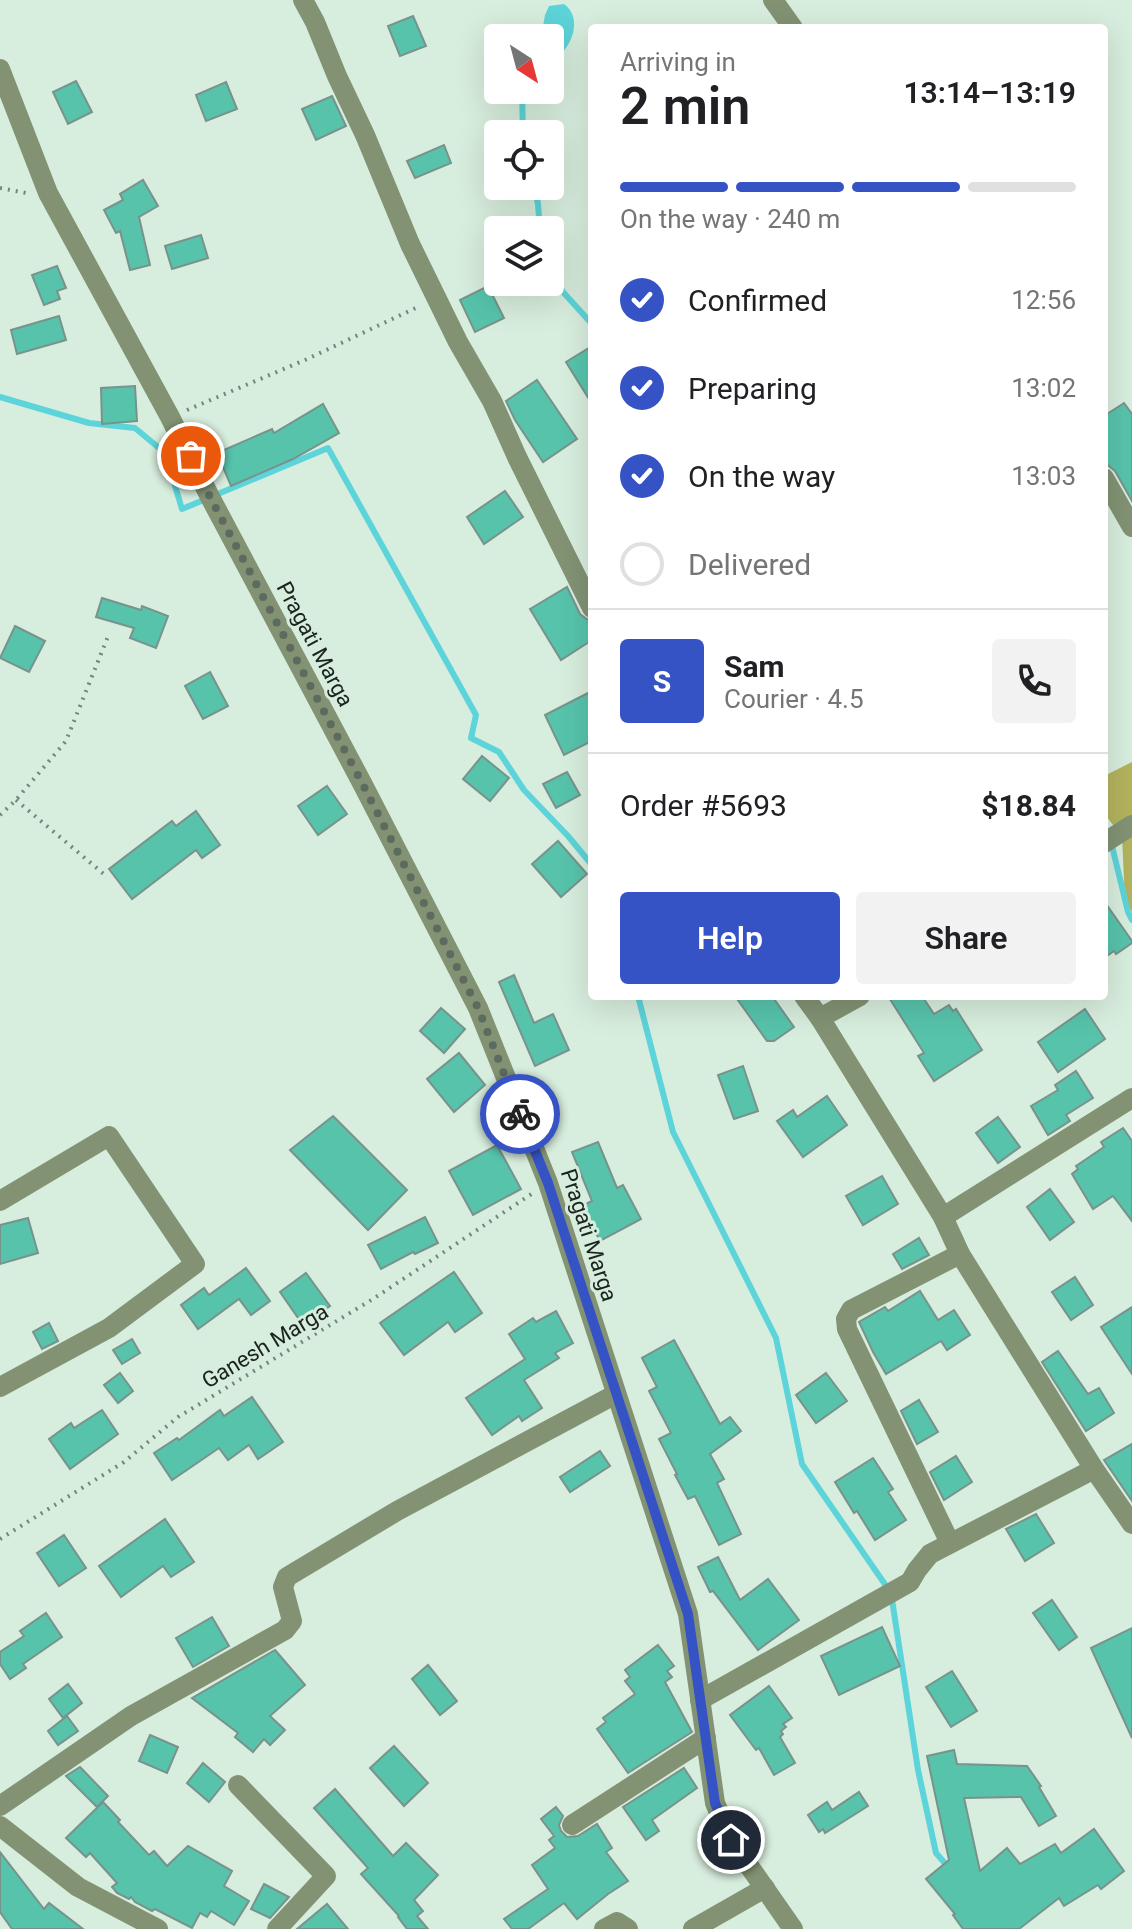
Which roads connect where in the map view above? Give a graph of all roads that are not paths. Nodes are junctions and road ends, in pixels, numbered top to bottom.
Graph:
1 (303, 0) edge
2 (773, 0) edge
3 (790, 24) edge
4 (0, 69) edge
5 (1108, 485) edge
6 (1132, 527) edge
7 (588, 600) edge
8 (1132, 825) edge
9 (1108, 840) edge
10 (807, 1000) edge
11 (853, 1000) edge
12 (820, 1018) junction
13 (1132, 1098) edge
14 (0, 1201) edge
15 (943, 1217) junction
16 (960, 1254) junction
17 (0, 1387) edge
18 (616, 1394) junction
19 (1094, 1469) junction
20 (1132, 1524) edge
21 (950, 1543) junction
22 (700, 1700) junction
23 (706, 1738) junction
24 (238, 1785) dead end
25 (0, 1806) edge
26 (572, 1825) dead end
27 (0, 1826) edge
28 (765, 1888) junction
29 (154, 1928) edge
30 (277, 1929) edge
31 (604, 1929) edge
32 (628, 1929) edge
33 (693, 1929) edge
34 (793, 1929) edge

1 - 7 street
2 - 3 street
4 - 18 street, Pragati Marga
5 - 6 street
8 - 9 street
10 - 12 street
11 - 12 street
12 - 15 street
13 - 15 street
14 - 17 street
15 - 16 street
16 - 19 street
16 - 21 street
18 - 22 street, Pragati Marga
18 - 25 street
19 - 20 street
19 - 21 street
21 - 22 street
22 - 23 street, Pragati Marga
23 - 26 street
23 - 28 street, Pragati Marga
24 - 30 street
27 - 29 street
28 - 33 street
28 - 34 street, Pragati Marga
31 - 32 street

